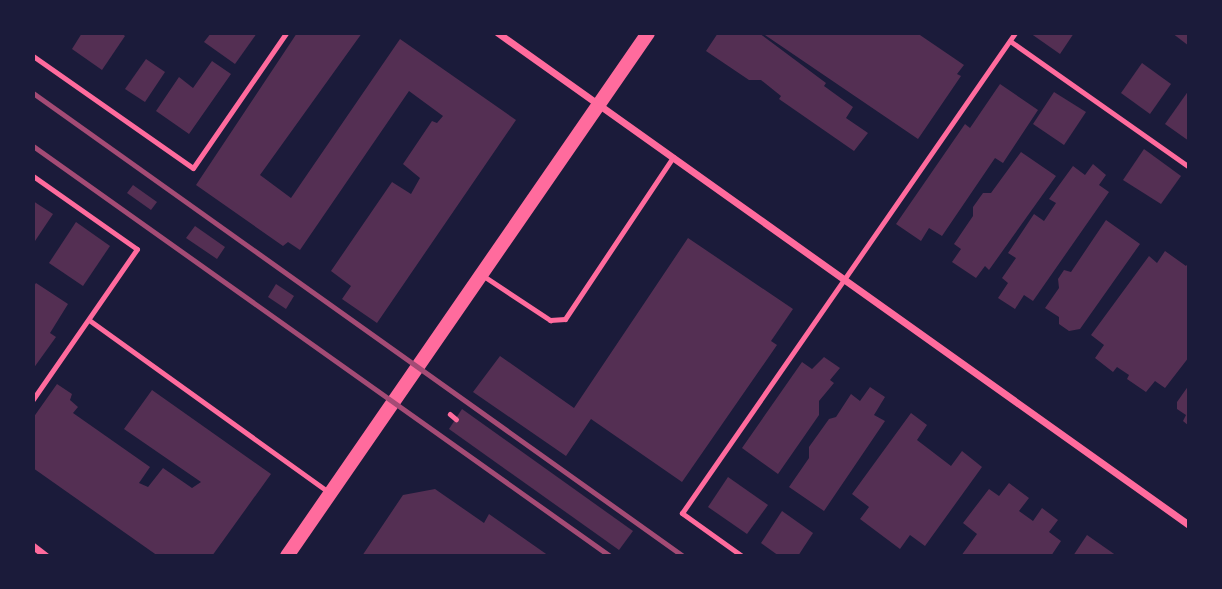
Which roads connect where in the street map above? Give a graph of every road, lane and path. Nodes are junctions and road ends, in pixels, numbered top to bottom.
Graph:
1 (286, 33) edge
2 (498, 33) edge
3 (648, 33) edge
4 (1015, 33) edge
5 (1010, 41) junction
6 (33, 56) edge
7 (599, 104) junction
8 (673, 157) junction
9 (1189, 167) edge
10 (33, 176) edge
11 (481, 275) junction
12 (844, 280) junction
13 (89, 320) junction
14 (33, 399) edge
15 (450, 414) dead end
16 (456, 419) dead end
17 (330, 493) junction
18 (1189, 525) edge
19 (33, 547) edge
20 (46, 556) edge
21 (287, 556) edge
22 (742, 556) edge

1 - 6 lane
2 - 7 street
3 - 7 main road
4 - 5 lane
5 - 9 lane
5 - 12 lane
7 - 8 street
7 - 11 main road
8 - 11 lane
8 - 12 street
10 - 13 lane
11 - 17 main road
12 - 18 street
12 - 22 lane
13 - 14 lane
13 - 17 lane
15 - 16 path
17 - 21 main road
19 - 20 street

